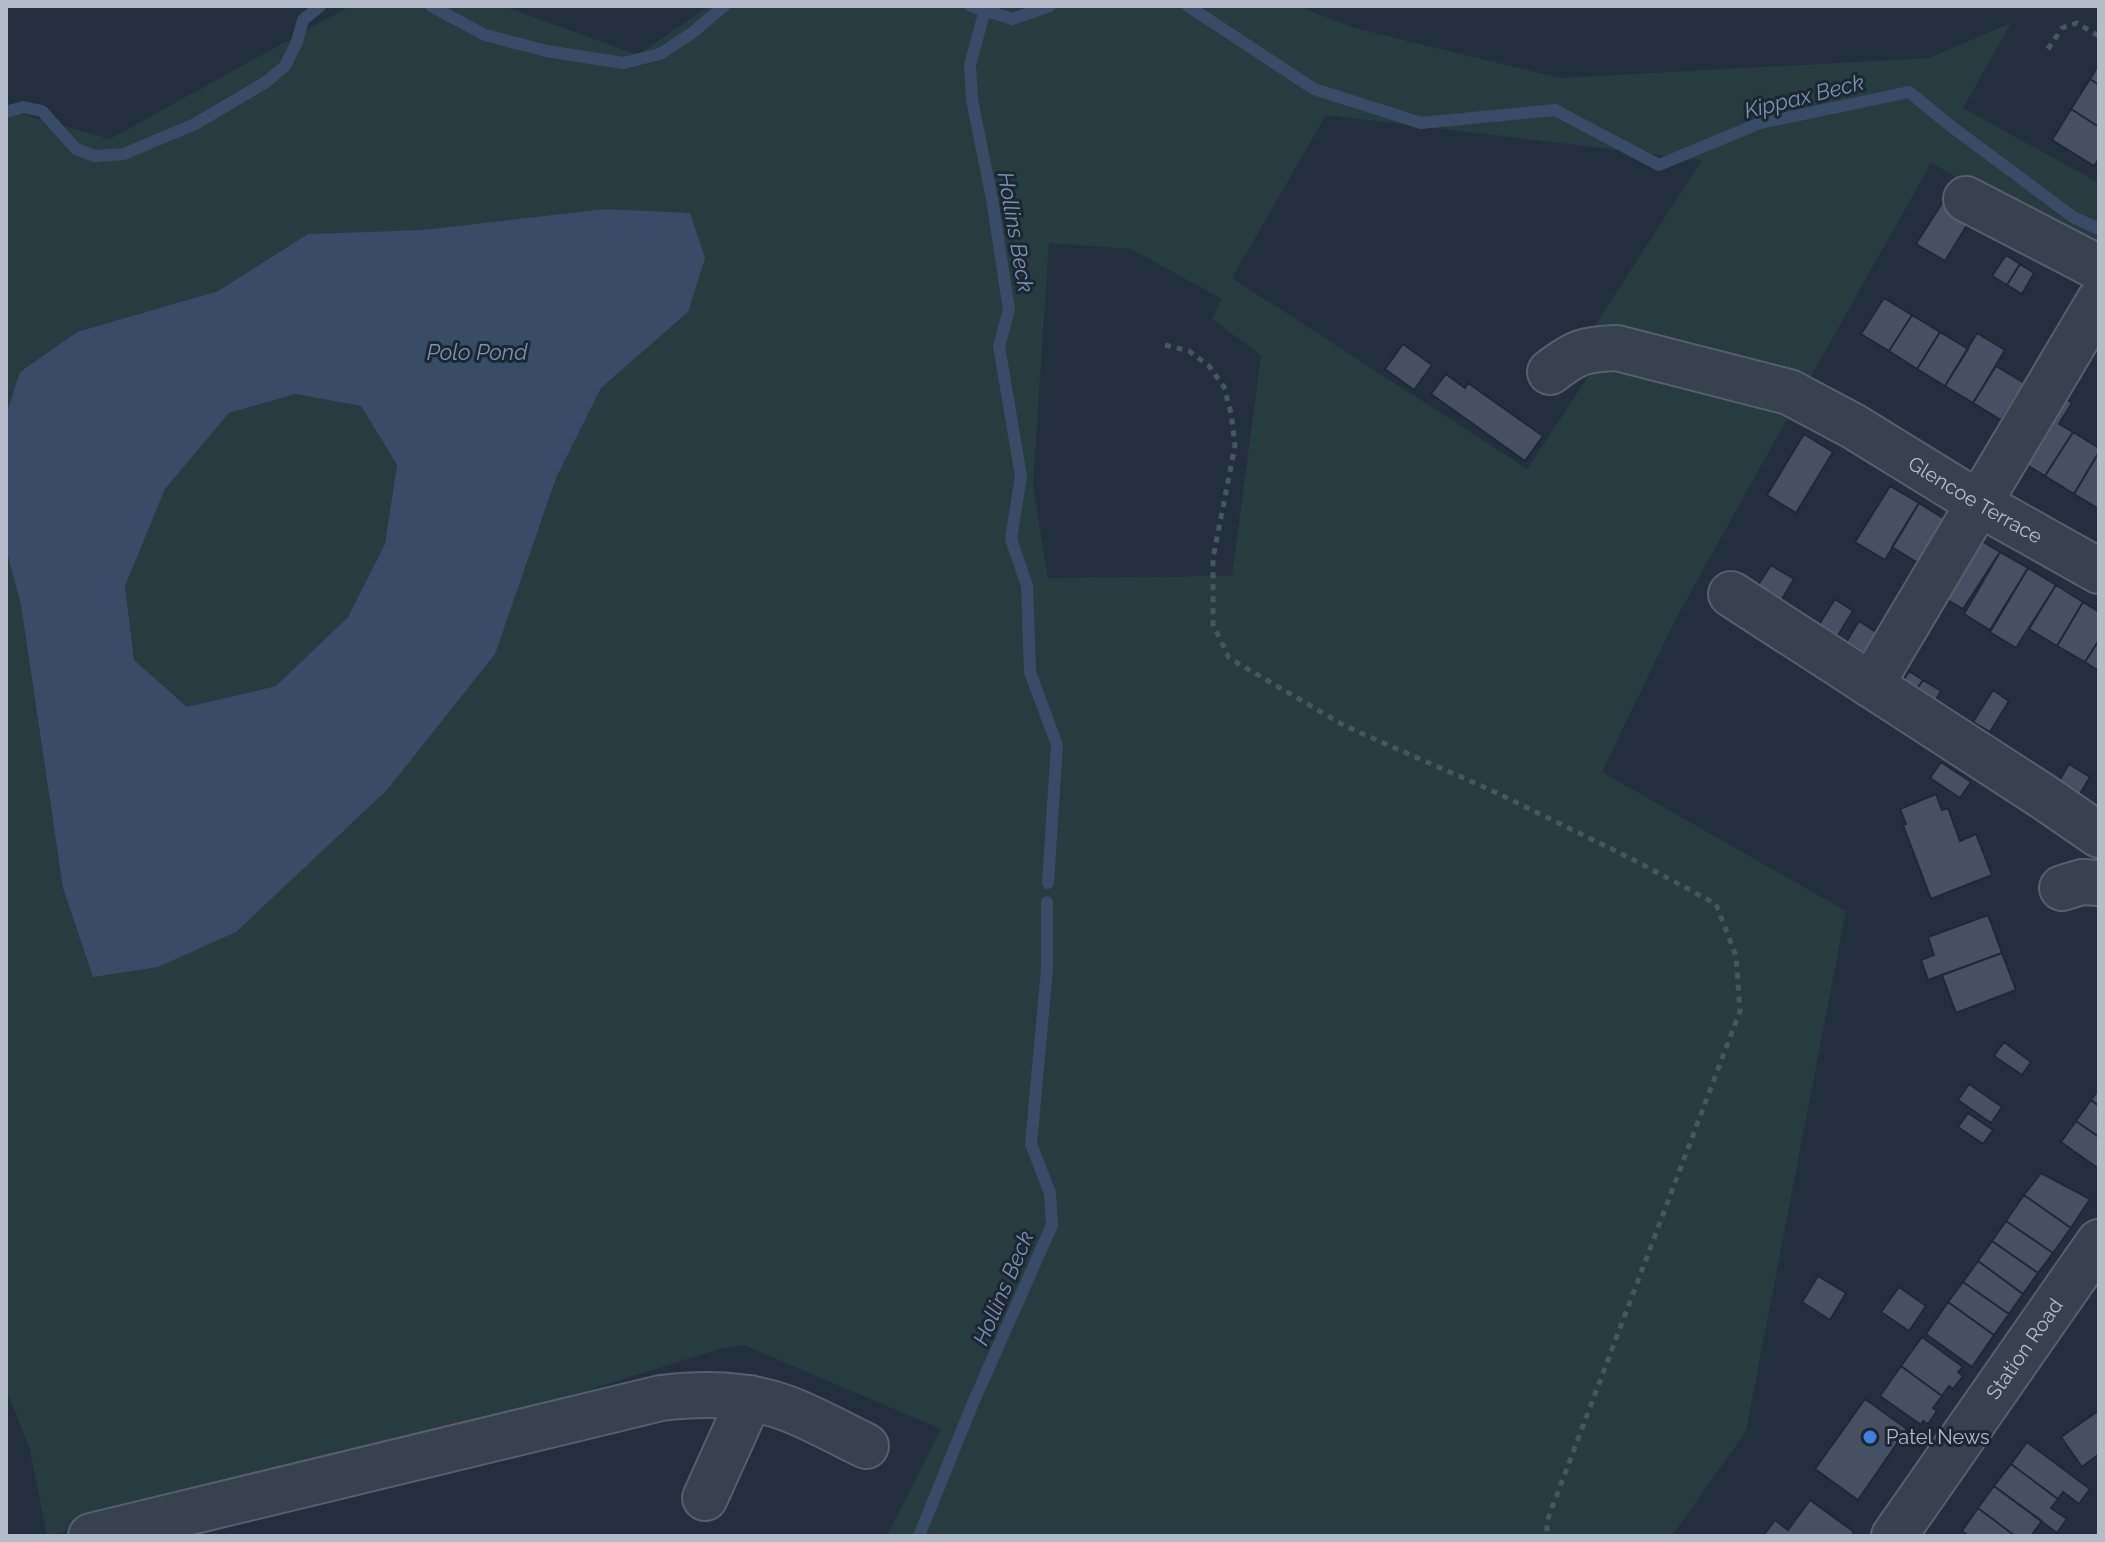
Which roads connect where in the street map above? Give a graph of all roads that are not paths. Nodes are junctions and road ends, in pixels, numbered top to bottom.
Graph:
1 (1966, 199) dead end
2 (2099, 268) edge
3 (2099, 301) edge
4 (1550, 372) dead end
5 (1978, 503) junction
6 (2099, 571) edge
7 (1731, 594) dead end
8 (1871, 685) junction
9 (2099, 835) edge
10 (2092, 1267) edge
11 (750, 1398) junction
12 (866, 1446) dead end
13 (705, 1498) dead end
14 (91, 1536) edge
15 (1894, 1536) edge

1 - 2 street
3 - 5 street
4 - 5 street, Glencoe Terrace
5 - 6 street, Glencoe Terrace
5 - 8 street
7 - 8 street
8 - 9 street
10 - 15 street, Station Road
11 - 12 street
11 - 13 street
11 - 14 street

